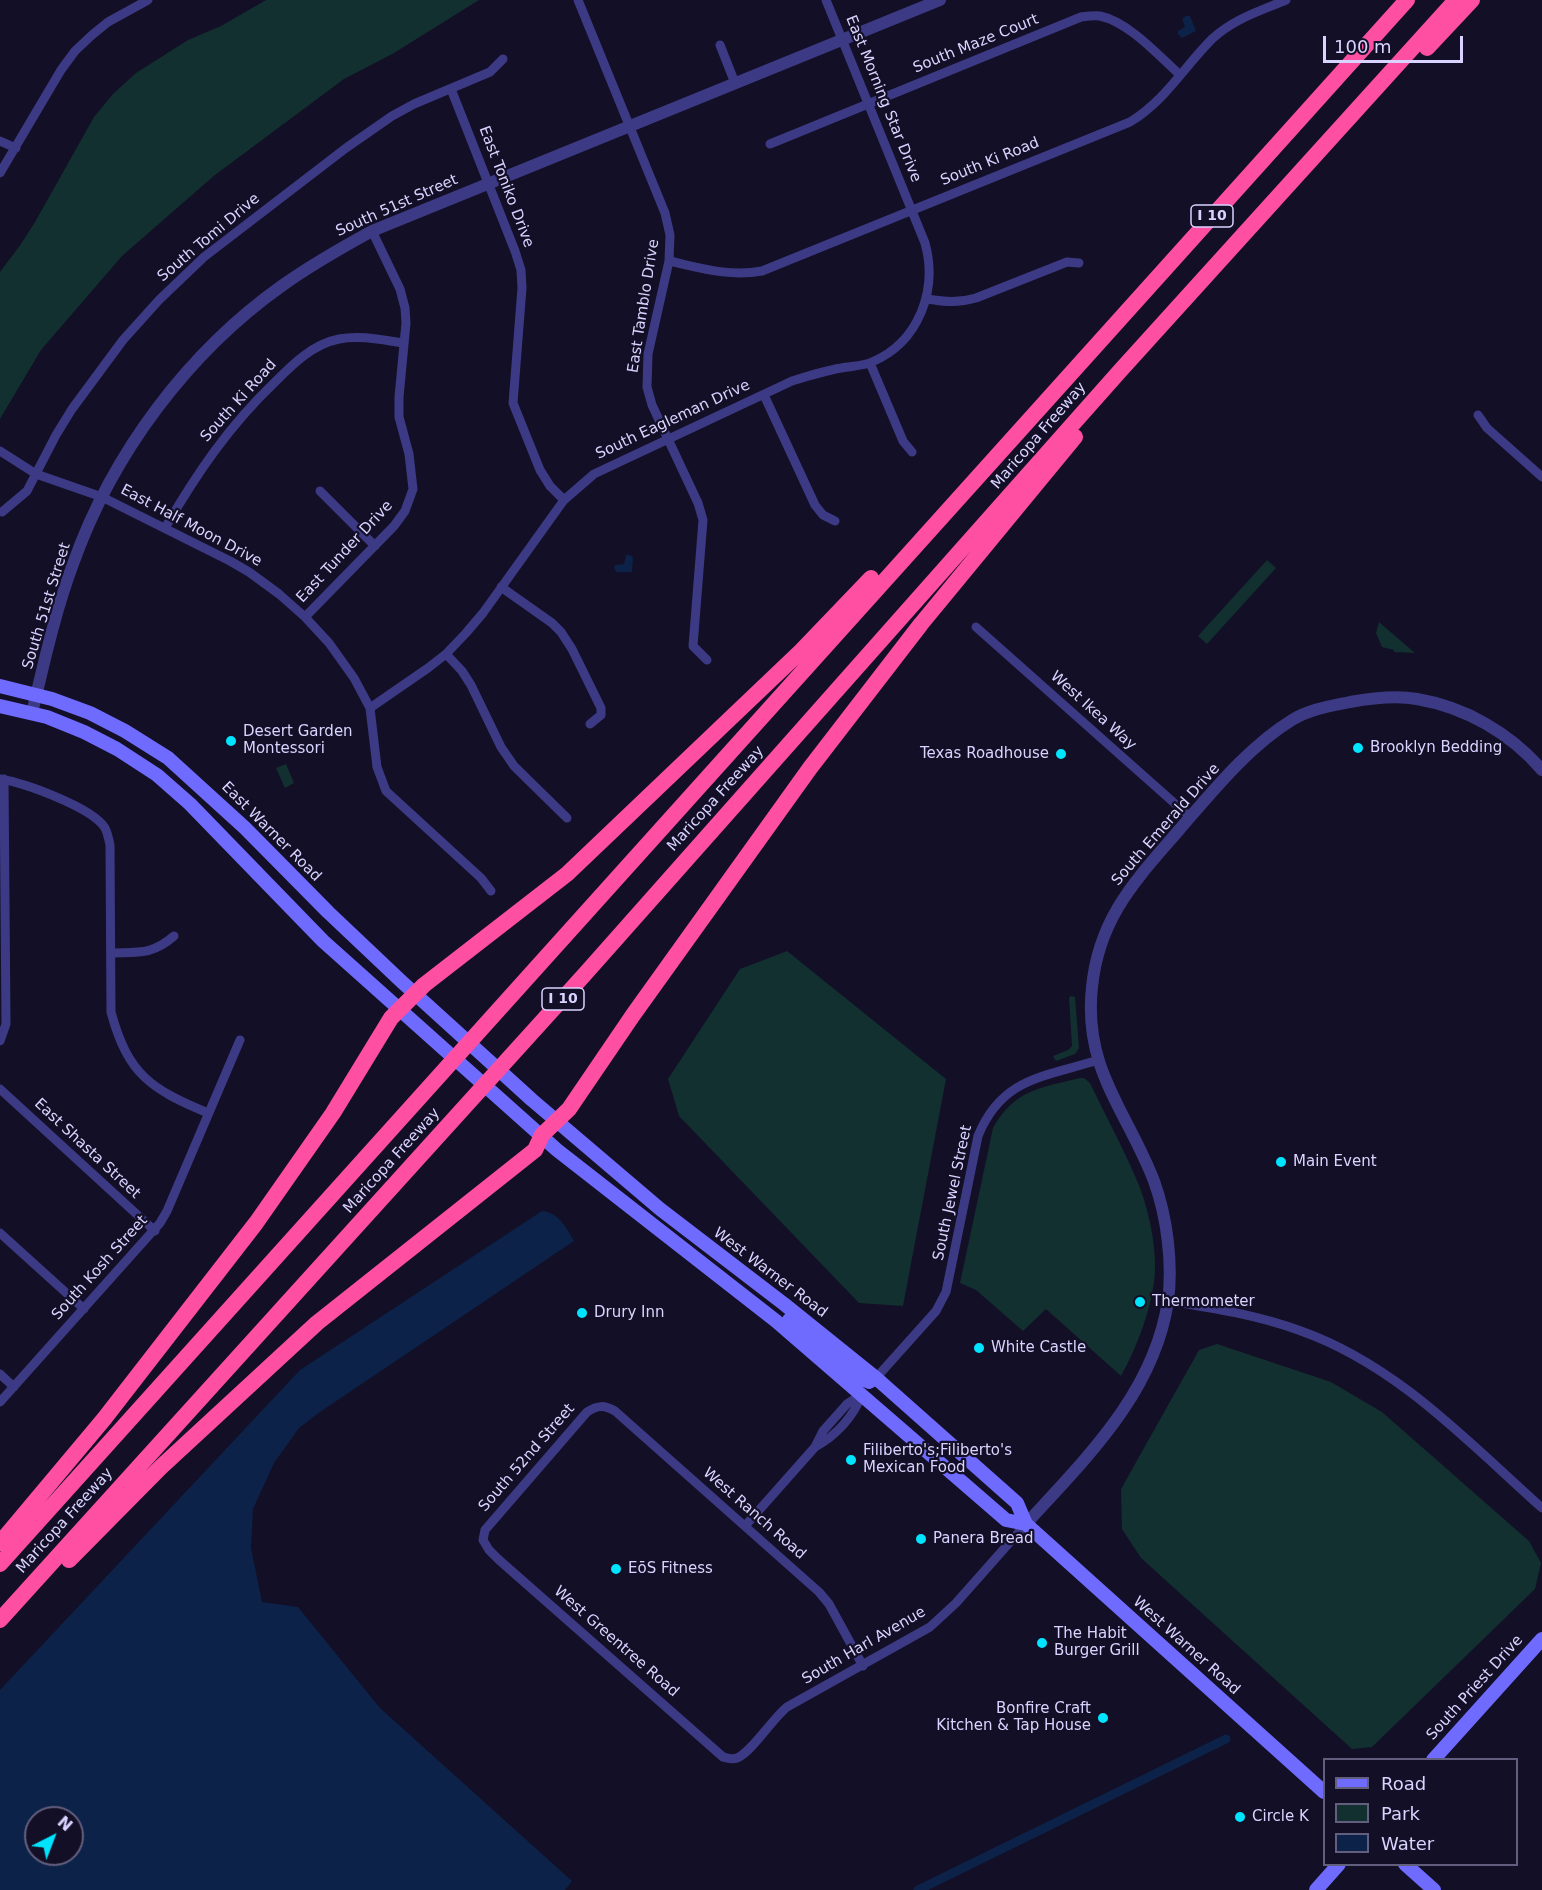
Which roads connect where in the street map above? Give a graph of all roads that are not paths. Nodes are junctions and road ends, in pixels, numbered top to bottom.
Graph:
1 (148, 0) edge
2 (578, 0) edge
3 (826, 0) edge
4 (940, 0) edge
5 (1286, 0) edge
6 (1407, 0) edge
7 (1456, 0) edge
8 (1472, 0) edge
9 (843, 40) junction
10 (720, 45) dead end
11 (503, 59) dead end
12 (1180, 75) junction
13 (735, 83) junction
14 (1376, 87) junction
15 (451, 89) junction
16 (869, 104) junction
17 (628, 126) junction
18 (0, 141) edge
19 (770, 144) dead end
20 (16, 148) junction
21 (0, 173) edge
22 (488, 182) junction
23 (912, 210) junction
24 (372, 231) junction
25 (669, 261) junction
26 (1079, 263) dead end
27 (927, 299) junction
28 (403, 343) junction
29 (870, 363) junction
30 (1119, 372) junction
31 (764, 395) junction
32 (1478, 415) dead end
33 (1017, 432) junction
34 (668, 439) junction
35 (0, 451) edge
36 (912, 452) dead end
37 (36, 474) junction
38 (1542, 477) edge
39 (320, 491) dead end
40 (102, 497) junction
41 (564, 500) junction
42 (2, 512) dead end
43 (835, 521) dead end
44 (165, 528) junction
45 (375, 546) junction
46 (501, 587) junction
47 (304, 617) junction
48 (976, 627) dead end
49 (446, 654) junction
50 (706, 660) dead end
51 (0, 686) edge
52 (37, 695) junction
53 (0, 706) edge
54 (370, 708) junction
55 (32, 713) junction
56 (590, 724) dead end
57 (1542, 770) edge
58 (184, 772) junction
59 (2, 779) edge
60 (172, 788) junction
61 (1190, 817) junction
62 (567, 818) dead end
63 (2, 882) edge
64 (491, 891) dead end
65 (174, 936) dead end
66 (111, 953) junction
67 (415, 994) junction
68 (399, 1010) junction
69 (240, 1040) dead end
70 (0, 1041) edge
71 (483, 1056) joint
72 (1098, 1060) junction
73 (0, 1089) edge
74 (208, 1113) junction
75 (556, 1120) junction
76 (542, 1135) junction
77 (155, 1231) junction
78 (0, 1233) edge
79 (1168, 1301) junction
80 (761, 1308) junction
81 (84, 1309) junction
82 (0, 1374) edge
83 (876, 1378) junction
84 (14, 1387) junction
85 (862, 1394) junction
86 (0, 1402) edge
87 (602, 1406) joint
88 (1542, 1508) edge
89 (1026, 1524) junction
90 (745, 1526) junction
91 (483, 1540) joint
92 (0, 1543) edge
93 (0, 1564) edge
94 (0, 1620) edge
95 (0, 1636) edge
96 (1542, 1639) edge
97 (863, 1666) junction
98 (1435, 1758) edge
99 (735, 1759) joint
100 (1323, 1791) edge
101 (1337, 1866) edge
102 (1408, 1866) edge
103 (1316, 1890) edge
104 (1434, 1890) edge

1 - 20 street
2 - 17 street, East Tamblo Drive
3 - 9 street, East Morning Star Drive
4 - 9 street, South 51st Street
5 - 12 street, South Ki Road
6 - 33 highway, Maricopa Freeway / I 10
7 - 14 highway, Maricopa Freeway / I 10
8 - 14 highway
9 - 13 street, South 51st Street
9 - 16 street, East Morning Star Drive
10 - 13 street
11 - 15 street, South Tomi Drive
12 - 16 street, South Maze Court
12 - 23 street, South Ki Road
13 - 17 street, South 51st Street
14 - 30 highway, Maricopa Freeway / I 10
15 - 22 street, East Toniko Drive
15 - 37 street, South Tomi Drive
16 - 19 street, South Maze Court
16 - 23 street, East Morning Star Drive
17 - 22 street, South 51st Street
17 - 25 street, East Tamblo Drive
18 - 20 street
20 - 21 street
22 - 24 street, South 51st Street
22 - 41 street, East Toniko Drive
23 - 25 street, South Ki Road
23 - 27 street, South Eagleman Drive
24 - 28 street, East Tunder Drive
24 - 40 street, South 51st Street
25 - 34 street, East Tamblo Drive
26 - 27 street
27 - 29 street, South Eagleman Drive
28 - 44 street, South Ki Road
28 - 45 street, East Tunder Drive
29 - 31 street, South Eagleman Drive
29 - 36 street
30 - 75 highway
30 - 94 highway, Maricopa Freeway / I 10
31 - 34 street, South Eagleman Drive
31 - 43 street
32 - 38 street
33 - 67 highway
33 - 93 highway, Maricopa Freeway / I 10
34 - 41 street, South Eagleman Drive
34 - 50 street, East Tamblo Drive
35 - 37 street, East Half Moon Drive
37 - 40 street, East Half Moon Drive
37 - 42 street, South Tomi Drive
39 - 45 street
40 - 44 street, East Half Moon Drive
40 - 52 street, South 51st Street
41 - 46 street, South Eagleman Drive
44 - 47 street, East Half Moon Drive
45 - 47 street, East Tunder Drive
46 - 49 street, South Eagleman Drive
46 - 56 street
47 - 54 street, East Half Moon Drive
48 - 61 street, West Ikea Way
49 - 54 street, South Eagleman Drive
49 - 62 street
51 - 52 main road, East Warner Road
52 - 55 street, South 51st Street
52 - 58 main road, East Warner Road
53 - 55 main road
54 - 64 street, East Half Moon Drive
55 - 60 main road
57 - 61 street, South Emerald Drive
58 - 60 main road
58 - 67 main road, East Warner Road
59 - 63 street
59 - 66 street
60 - 68 main road
61 - 72 street, South Emerald Drive
63 - 70 street
65 - 66 street
66 - 74 street
67 - 68 highway
67 - 71 main road, East Warner Road
68 - 76 main road, West Warner Road
68 - 92 highway
69 - 74 street, South Kosh Street
71 - 75 main road, West Warner Road
72 - 79 street, South Emerald Drive
72 - 83 street, South Jewel Street
73 - 77 street, East Shasta Street
74 - 77 street, South Kosh Street
75 - 76 highway
75 - 83 main road, West Warner Road
76 - 80 main road, West Warner Road
76 - 95 highway
77 - 81 street, South Kosh Street
78 - 81 street
79 - 88 street
79 - 89 street, South Emerald Drive
80 - 83 main road
80 - 85 main road, West Warner Road
81 - 84 street, South Kosh Street
82 - 84 street
83 - 89 main road, West Warner Road
84 - 86 street, South Kosh Street
85 - 89 main road, West Warner Road
85 - 90 street
87 - 90 street, West Ranch Road
87 - 91 street, South 52nd Street
89 - 97 street, South Harl Avenue
89 - 100 main road, West Warner Road
90 - 97 street, West Ranch Road
91 - 99 street, West Greentree Road
96 - 98 main road, South Priest Drive
97 - 99 street, South Harl Avenue
101 - 103 main road
102 - 104 main road

